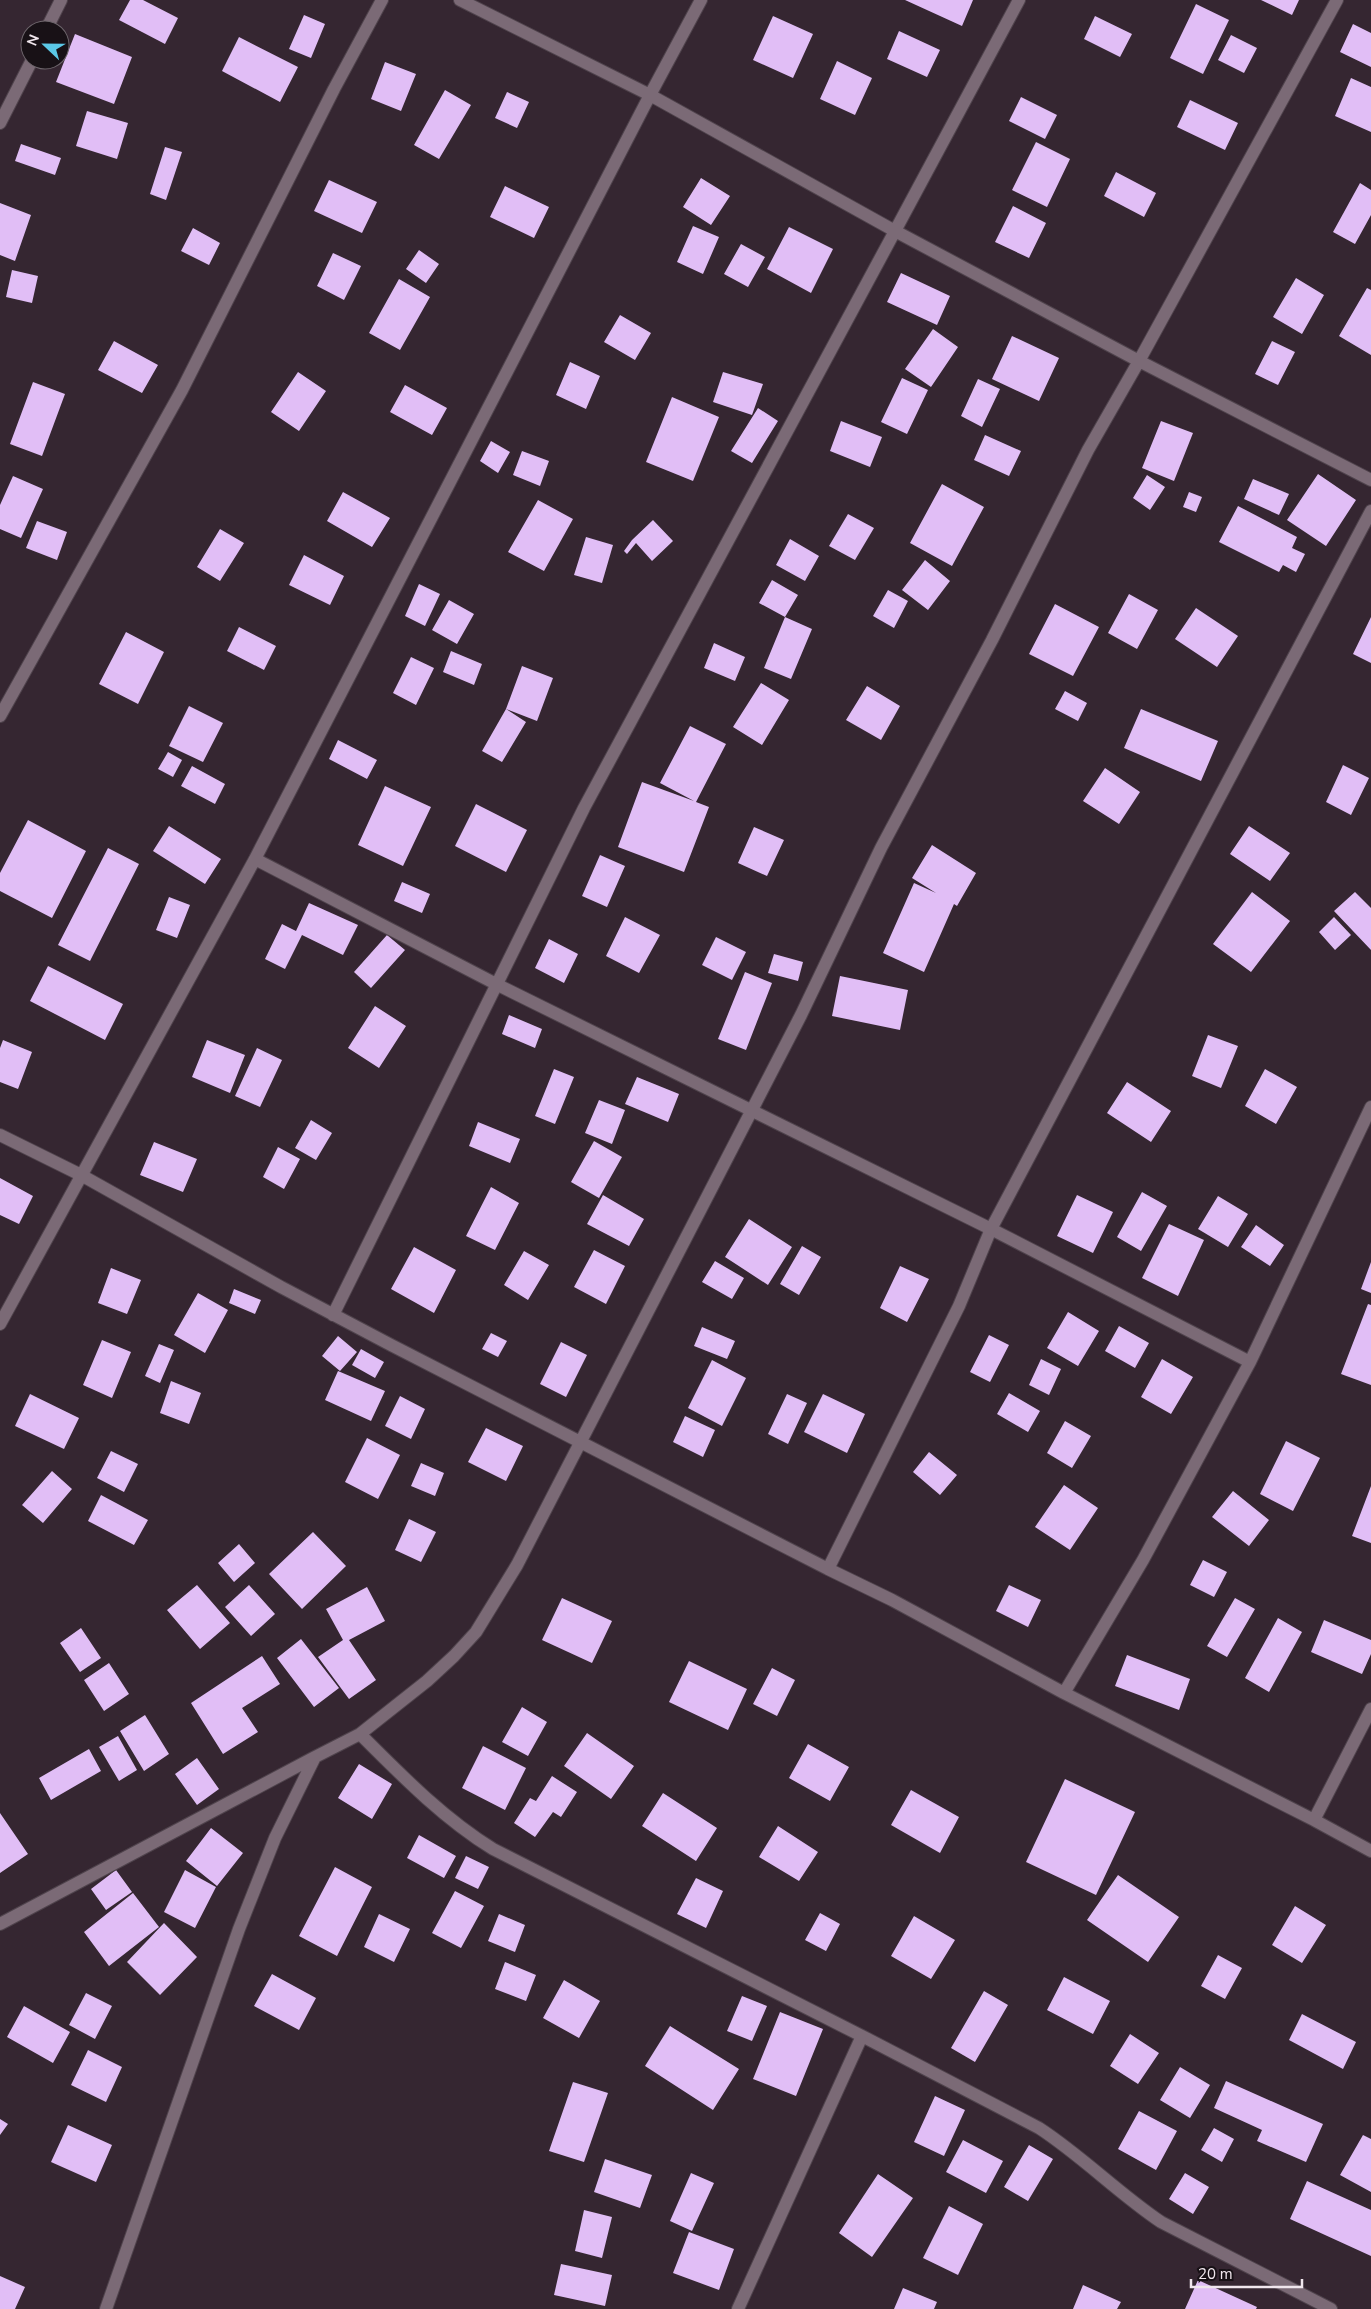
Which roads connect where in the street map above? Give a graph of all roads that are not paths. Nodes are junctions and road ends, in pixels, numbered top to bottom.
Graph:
1 (61, 0) edge
2 (382, 0) edge
3 (460, 0) edge
4 (701, 0) edge
5 (1019, 0) edge
6 (1337, 0) edge
7 (51, 20) edge
8 (27, 70) edge
9 (650, 95) junction
10 (0, 123) edge
11 (895, 231) junction
12 (1139, 361) junction
13 (1371, 480) edge
14 (1371, 511) edge
15 (0, 716) edge
16 (255, 859) junction
17 (498, 985) junction
18 (1371, 1108) edge
19 (751, 1111) junction
20 (0, 1135) edge
21 (81, 1175) junction
22 (991, 1229) junction
23 (333, 1315) junction
24 (0, 1324) edge
25 (1250, 1362) junction
26 (579, 1443) junction
27 (828, 1569) junction
28 (1064, 1692) junction
29 (1371, 1709) edge
30 (360, 1734) junction
31 (316, 1757) junction
32 (1314, 1820) junction
33 (1371, 1851) edge
34 (0, 1924) edge
35 (862, 2036) junction
36 (106, 2309) edge
37 (738, 2309) edge
38 (1331, 2309) edge

1 - 7 street
2 - 15 street
3 - 9 street
4 - 9 street
5 - 11 street
6 - 12 street
8 - 10 street
9 - 11 street
9 - 16 street
11 - 12 street
11 - 17 street
12 - 13 street
12 - 19 street
14 - 22 street
16 - 17 street
16 - 21 street
17 - 19 street
17 - 23 street
18 - 25 street
19 - 22 street
19 - 26 street
20 - 21 street
21 - 23 street
21 - 24 street
22 - 25 street
22 - 27 street
23 - 26 street
25 - 28 street
26 - 27 street
26 - 30 street
27 - 28 street
28 - 32 street
29 - 32 street
30 - 31 street
30 - 35 street
31 - 34 street
31 - 36 street
32 - 33 street
35 - 37 street
35 - 38 street

